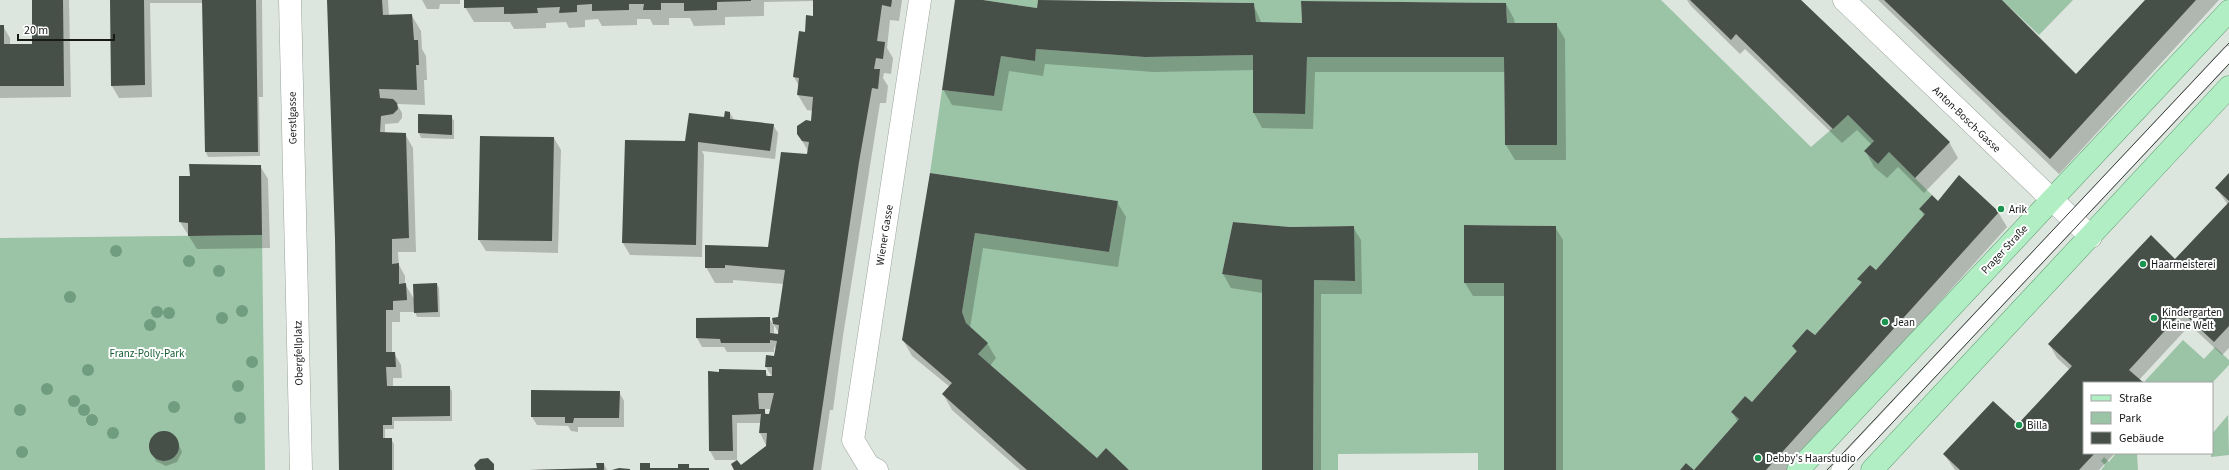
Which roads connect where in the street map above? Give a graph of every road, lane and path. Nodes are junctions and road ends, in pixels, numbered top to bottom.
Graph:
1 (290, 0) edge
2 (920, 0) edge
3 (1844, 0) edge
4 (2229, 11) edge
5 (2229, 53) edge
6 (2229, 87) edge
7 (2050, 199) junction
8 (2072, 220) junction
9 (295, 237) joint
10 (2091, 237) junction
11 (870, 468) edge
12 (301, 470) edge
13 (1798, 470) edge
14 (1838, 470) edge
15 (1872, 470) edge

1 - 9 street, Gerstlgasse
2 - 11 street, Wiener Gasse
3 - 7 street, Anton-Bosch-Gasse
4 - 7 main road, Prager Straße
5 - 8 lane
6 - 10 main road
7 - 8 street, Anton-Bosch-Gasse
7 - 13 main road, Prager Straße
8 - 10 street, Anton-Bosch-Gasse
8 - 14 lane
9 - 12 street, Obergfellplatz
10 - 15 main road

